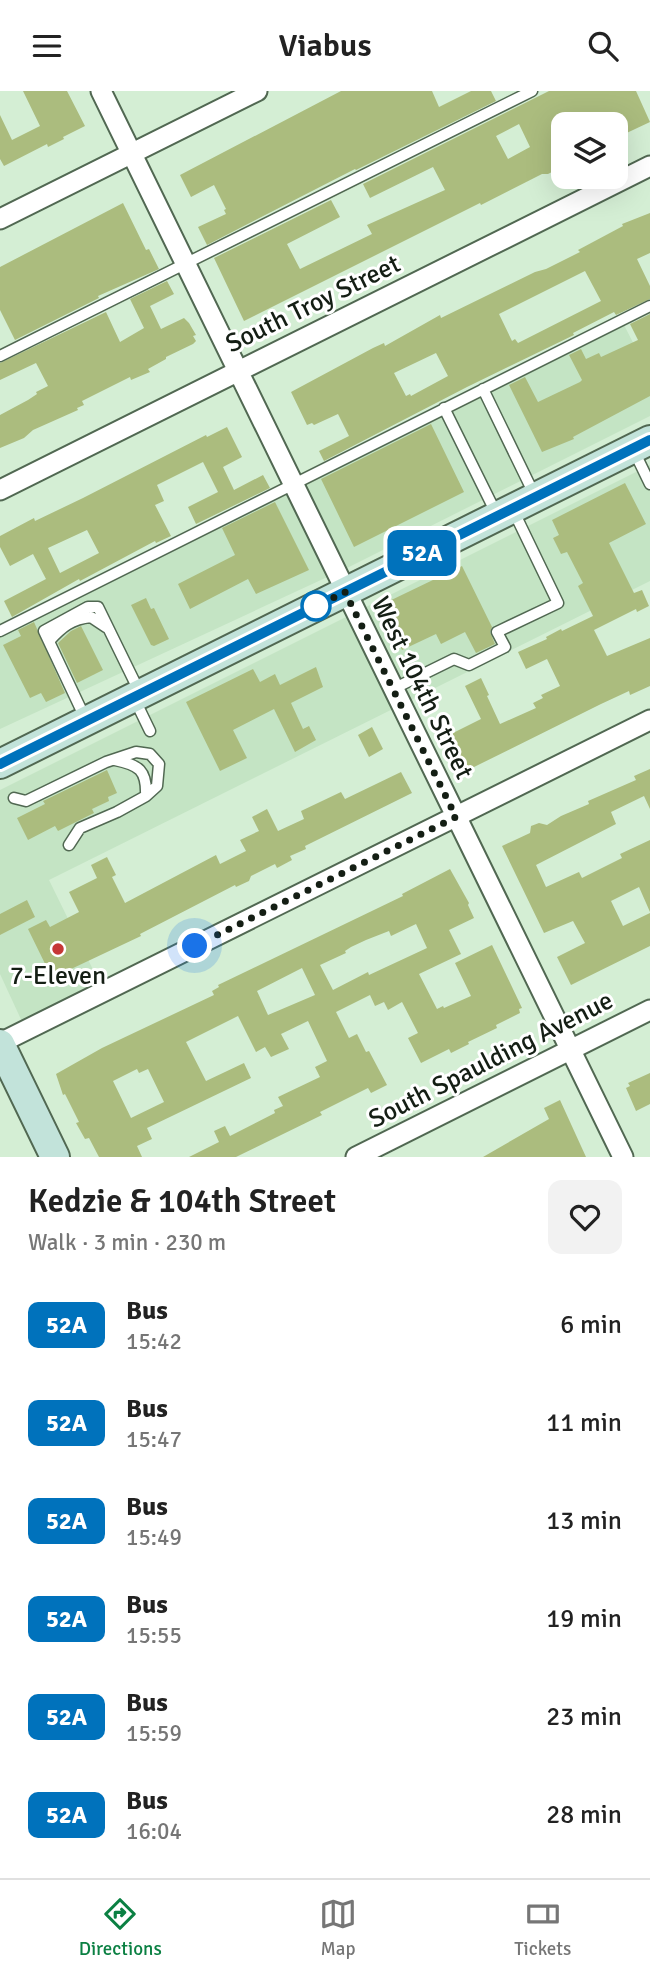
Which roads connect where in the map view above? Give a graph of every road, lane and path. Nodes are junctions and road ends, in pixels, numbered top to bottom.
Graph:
1 (102, 91) edge
2 (257, 91) edge
3 (532, 91) edge
4 (132, 154) junction
5 (650, 166) edge
6 (0, 219) edge
7 (186, 264) junction
8 (650, 306) edge
9 (0, 356) edge
10 (238, 371) junction
11 (483, 389) junction
12 (444, 408) junction
13 (641, 444) edge
14 (293, 484) junction
15 (650, 484) edge
16 (0, 490) edge
17 (515, 507) junction
18 (345, 592) junction
19 (0, 631) edge
20 (393, 689) junction
21 (137, 696) junction
22 (87, 720) junction
23 (650, 720) edge
24 (150, 731) dead end
25 (114, 759) junction
26 (0, 763) edge
27 (146, 796) junction
28 (14, 798) dead end
29 (456, 817) junction
30 (69, 845) dead end
31 (650, 1010) edge
32 (0, 1044) edge
33 (570, 1050) junction
34 (54, 1157) edge
35 (356, 1157) edge
36 (623, 1157) edge

1 - 4 street, West 104th Street
2 - 4 street
3 - 7 lane
4 - 6 street
4 - 7 street, West 104th Street
5 - 10 street, South Troy Street
7 - 9 lane
7 - 10 street, West 104th Street
8 - 11 lane
10 - 14 street, West 104th Street
10 - 16 street, South Troy Street
11 - 12 lane
11 - 17 lane
12 - 14 lane
12 - 17 lane
13 - 15 lane
13 - 17 main road
14 - 18 street, West 104th Street
14 - 19 lane
17 - 18 main road
17 - 20 lane
18 - 20 street, West 104th Street
18 - 21 main road
20 - 29 street, West 104th Street
21 - 22 main road
21 - 22 lane
21 - 24 lane
22 - 26 main road
23 - 29 street
25 - 27 lane
25 - 27 lane
25 - 28 lane
27 - 30 lane
29 - 32 street
29 - 33 street, West 104th Street
31 - 33 street, South Spaulding Avenue
32 - 34 main road
33 - 35 street, South Spaulding Avenue
33 - 36 street, West 104th Street

